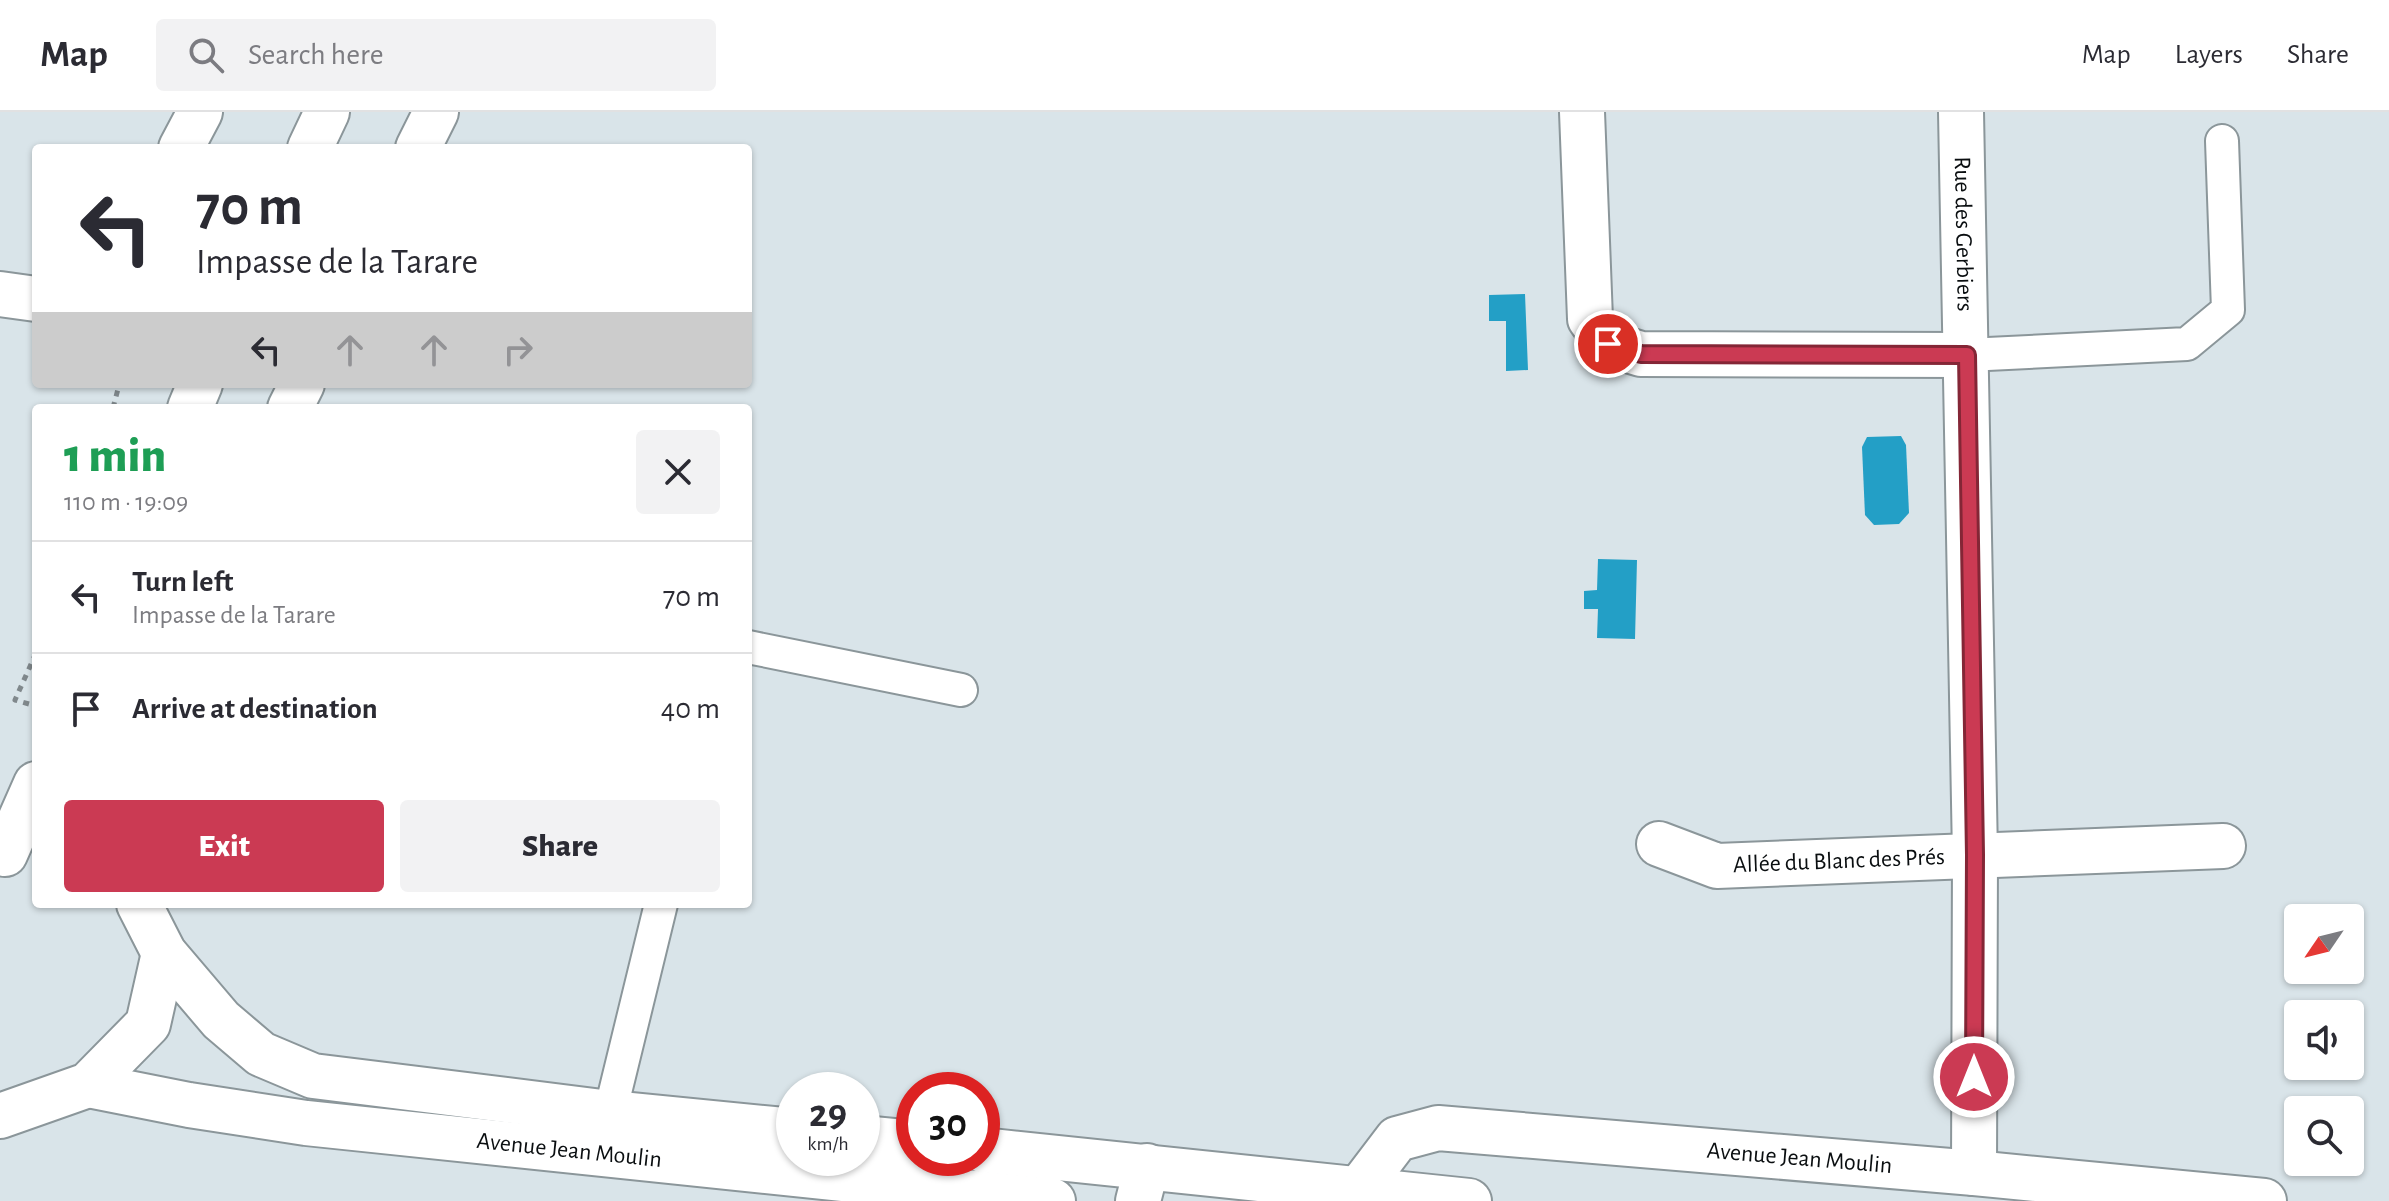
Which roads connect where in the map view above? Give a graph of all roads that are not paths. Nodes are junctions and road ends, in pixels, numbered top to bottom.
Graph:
1 (200, 112) edge
2 (327, 112) edge
3 (436, 112) edge
4 (1582, 112) edge
5 (1961, 112) edge
6 (2222, 141) dead end
7 (183, 144) edge
8 (312, 144) edge
9 (420, 144) edge
10 (0, 294) edge
11 (32, 298) edge
12 (1967, 355) junction
13 (752, 648) edge
14 (961, 690) dead end
15 (32, 797) edge
16 (1659, 844) dead end
17 (2223, 846) dead end
18 (14, 854) edge
19 (1975, 855) junction
20 (141, 908) edge
21 (660, 908) edge
22 (164, 953) junction
23 (88, 1085) junction
24 (610, 1113) junction
25 (0, 1116) edge
26 (776, 1129) edge
27 (1000, 1154) edge
28 (1974, 1173) junction
29 (1142, 1184) edge
30 (1359, 1189) junction
31 (1053, 1201) edge
32 (1469, 1201) edge
33 (2264, 1201) edge

1 - 7 street
2 - 8 street
3 - 9 street
4 - 12 street
5 - 12 street, Rue des Gerbiers
6 - 12 lane
10 - 11 street
12 - 19 street, Rue des Gerbiers
13 - 14 lane
15 - 18 street
16 - 19 street, Allée du Blanc des Prés
17 - 19 street, Allée du Blanc des Prés
19 - 28 street, Rue des Gerbiers
20 - 22 street, Avenue Jean Moulin
21 - 24 lane
22 - 23 street
22 - 24 street, Avenue Jean Moulin
23 - 25 street
23 - 31 street, Avenue Jean Moulin
24 - 26 street, Avenue Jean Moulin
27 - 29 street
28 - 30 street, Avenue Jean Moulin
28 - 33 street, Avenue Jean Moulin
29 - 30 street
30 - 32 street

